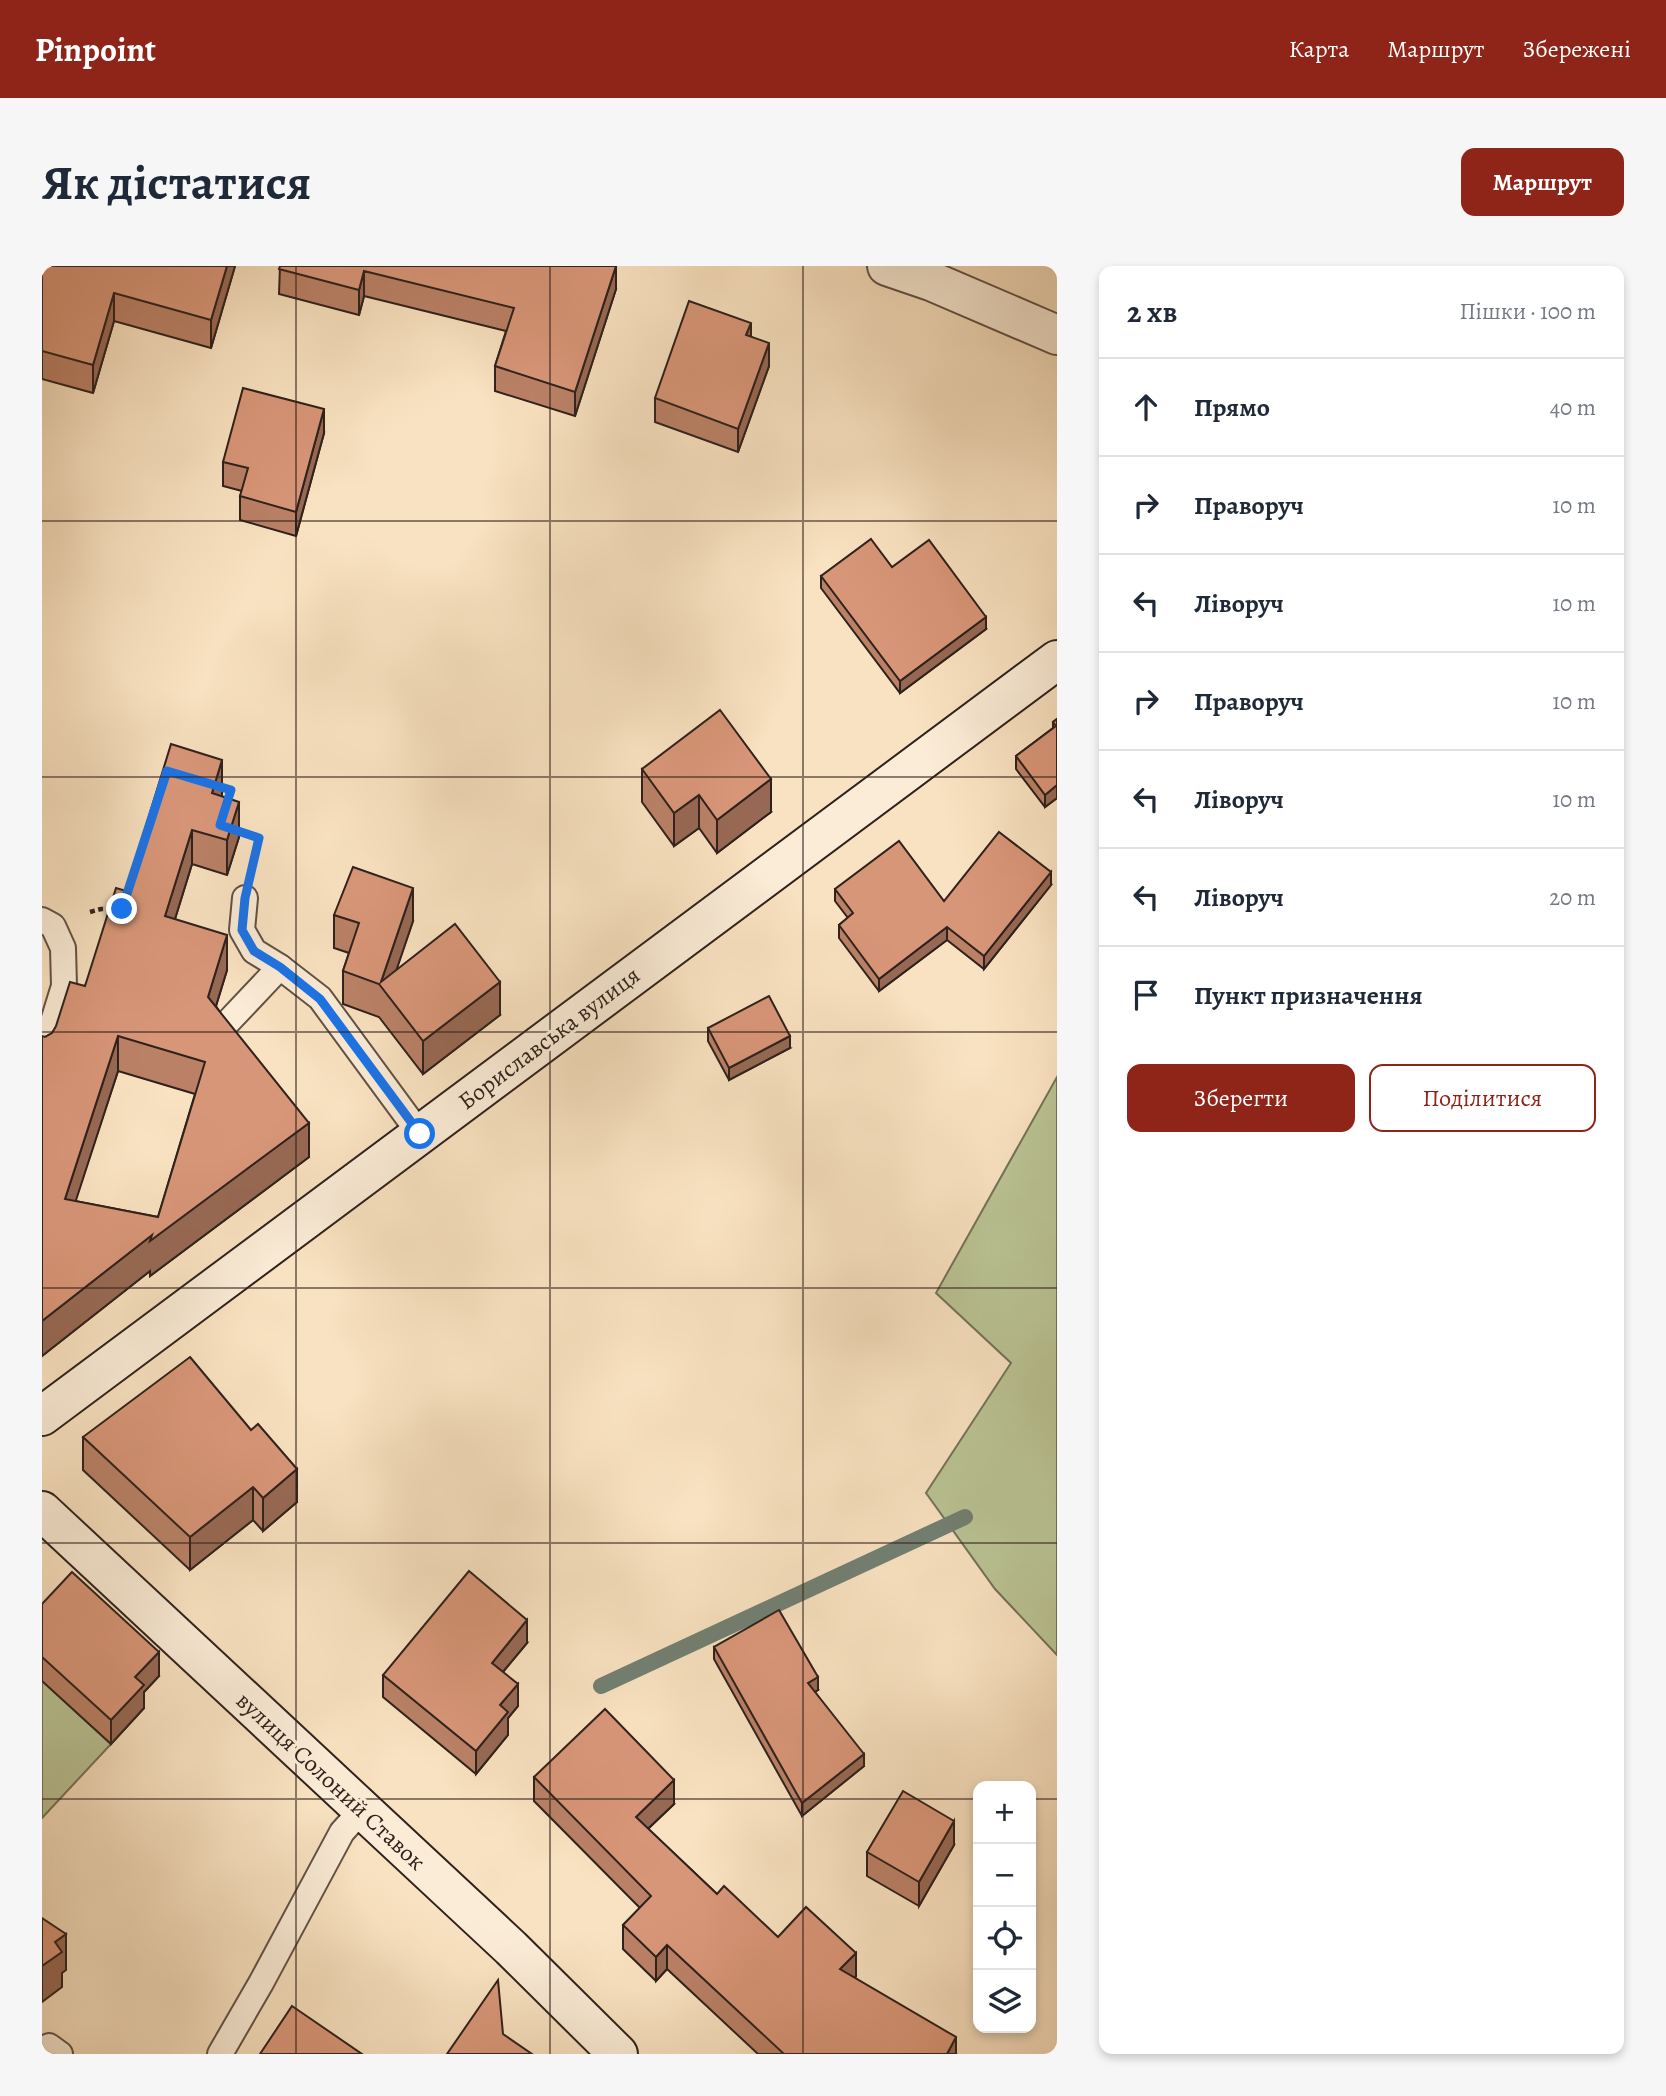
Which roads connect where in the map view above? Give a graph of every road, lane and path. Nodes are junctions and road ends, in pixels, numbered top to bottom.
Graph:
1 (887, 266) edge
2 (933, 274) edge
3 (1057, 335) edge
4 (1057, 660) edge
5 (206, 782) edge
6 (224, 813) edge
7 (233, 829) edge
8 (245, 898) joint
9 (122, 909) edge
10 (47, 923) edge
11 (280, 967) junction
12 (229, 1021) edge
13 (42, 1056) edge
14 (420, 1134) junction
15 (42, 1416) edge
16 (42, 1511) edge
17 (362, 1810) junction
18 (220, 2054) edge
19 (618, 2054) edge

1 - 2 street
2 - 3 street
4 - 14 street, Бориславська вулиця
5 - 6 path
7 - 8 path
8 - 11 lane
9 - 10 path
10 - 13 lane
11 - 12 lane
11 - 14 lane
14 - 15 street, Бориславська вулиця
16 - 17 street, вулиця Солоний Ставок
17 - 18 lane
17 - 19 street, вулиця Солоний Ставок

